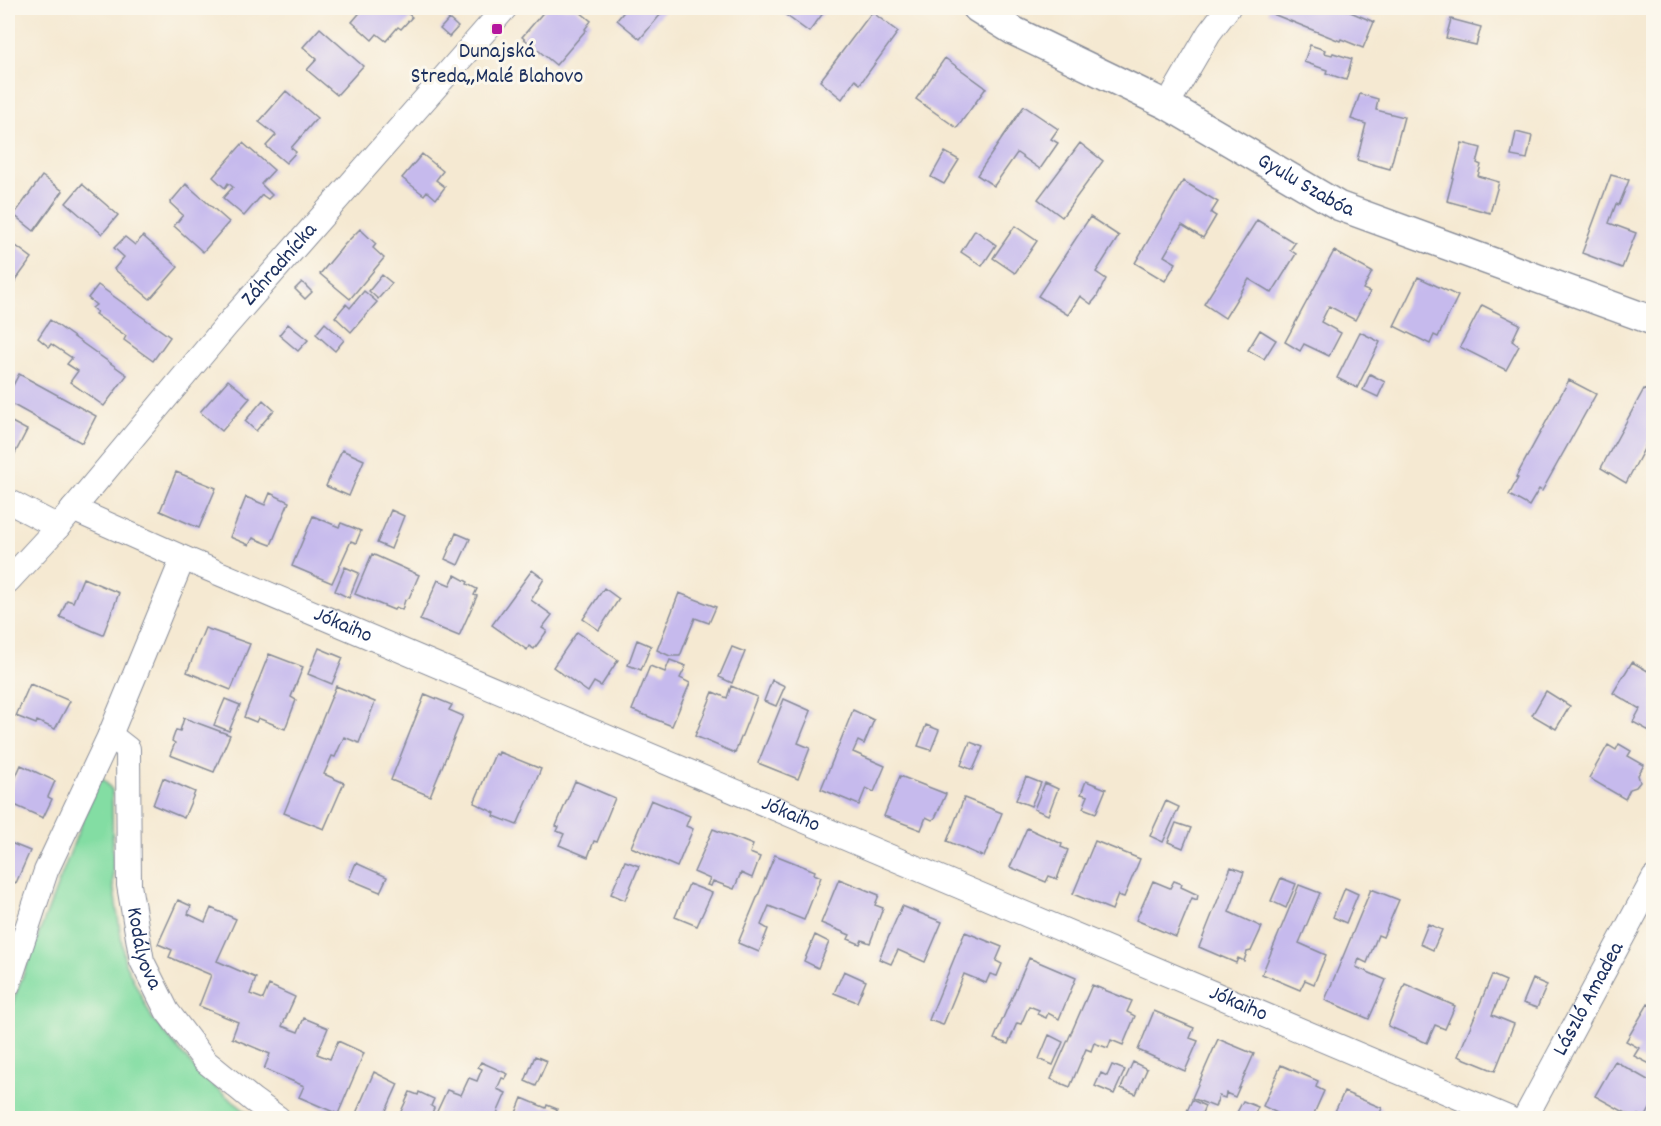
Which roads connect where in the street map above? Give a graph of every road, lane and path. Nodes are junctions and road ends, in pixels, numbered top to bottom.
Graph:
1 (505, 8) edge
2 (977, 8) edge
3 (1228, 8) edge
4 (1167, 105) junction
5 (1653, 321) edge
6 (8, 501) edge
7 (66, 518) junction
8 (183, 558) junction
9 (8, 582) edge
10 (110, 735) junction
11 (1653, 878) edge
12 (8, 985) edge
13 (278, 1119) edge
14 (1508, 1119) edge
15 (1525, 1119) edge

1 - 7 street, Záhradnícka
2 - 4 street, Gyulu Szabóa
3 - 4 street
4 - 5 street, Gyulu Szabóa
6 - 7 street
7 - 8 street, Jókaiho
7 - 9 street, Záhradnícka
8 - 10 street
8 - 14 street, Jókaiho
10 - 12 street
10 - 13 street, Kodályova
11 - 15 street, László Amadea

